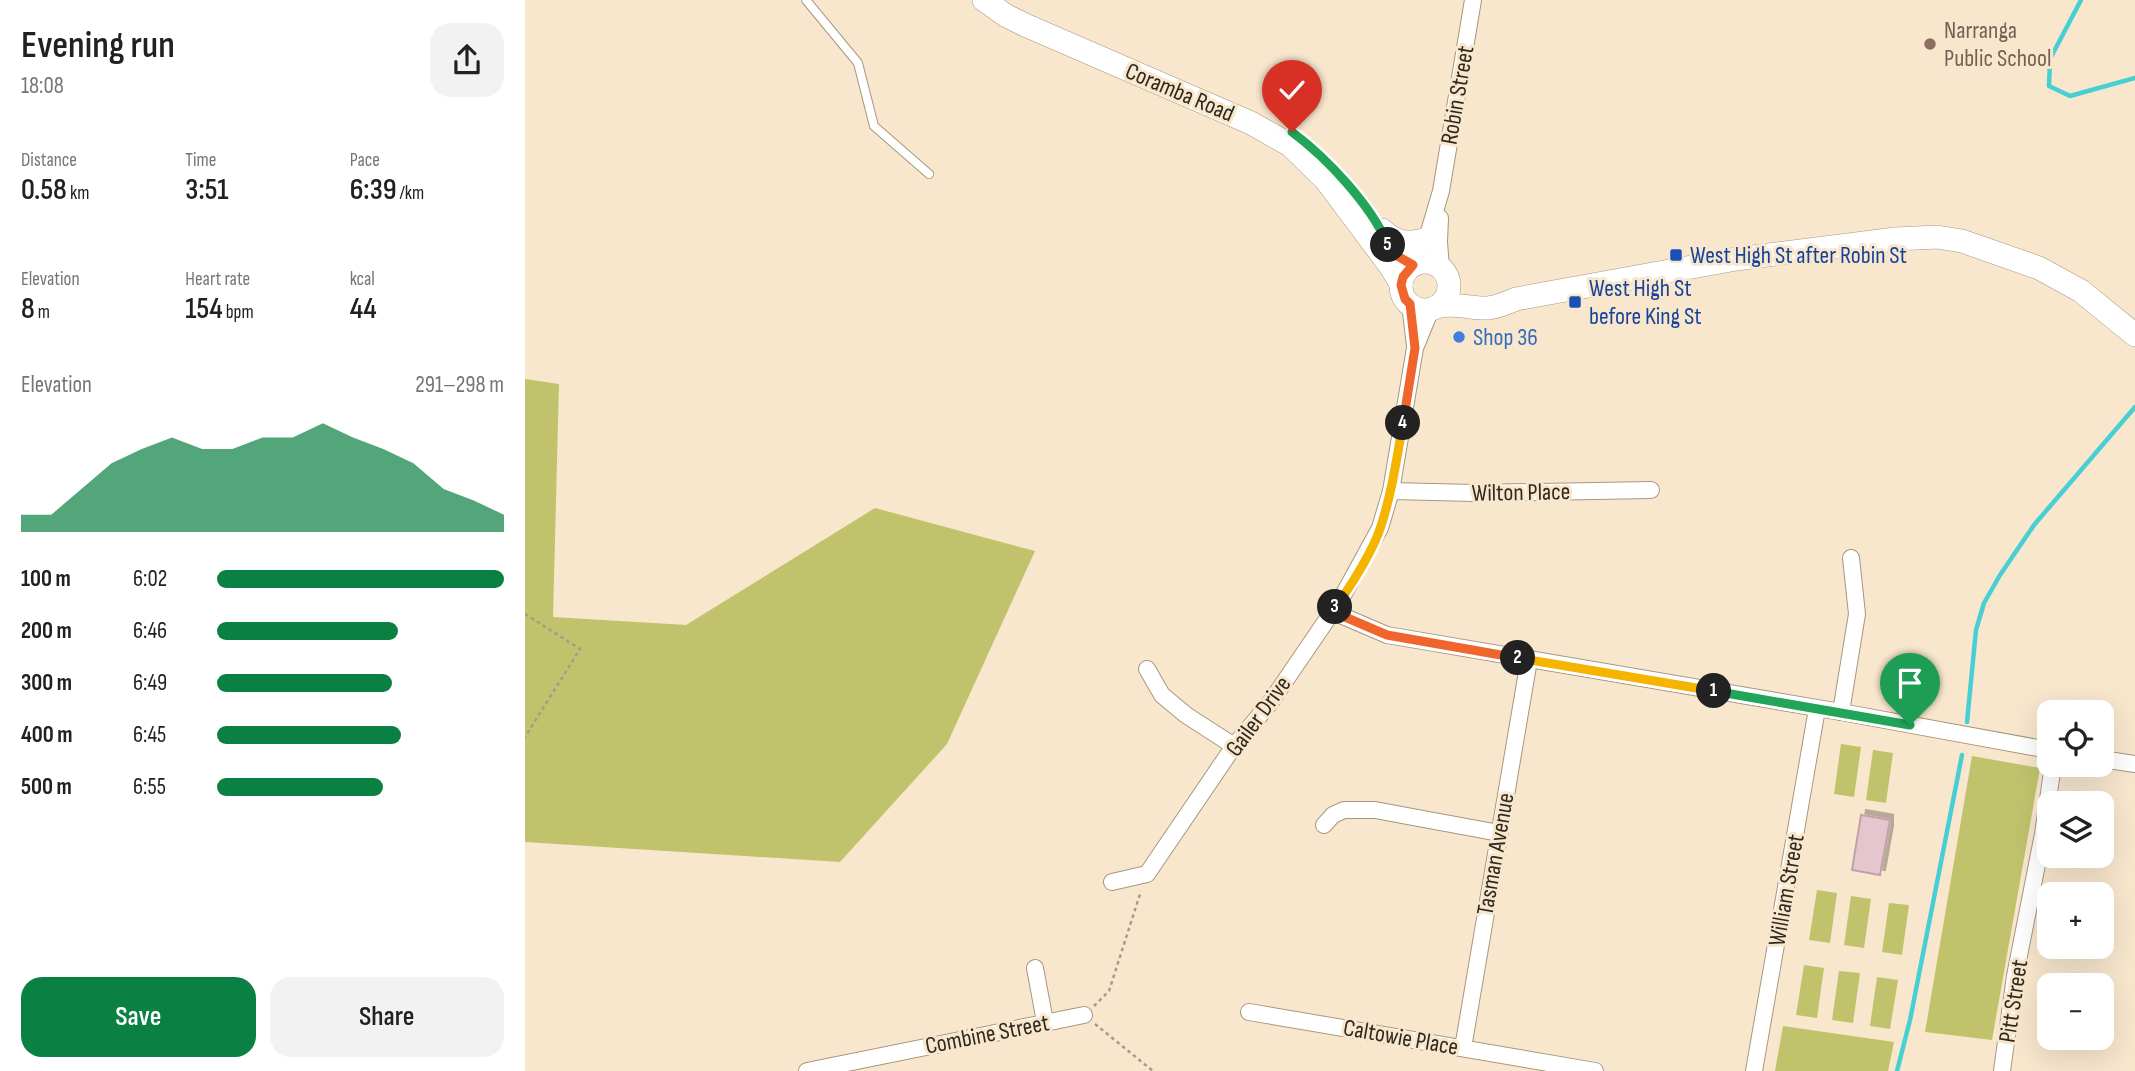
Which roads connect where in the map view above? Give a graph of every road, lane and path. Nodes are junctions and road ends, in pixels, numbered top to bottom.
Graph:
1 (806, 0) edge
2 (984, 0) edge
3 (1003, 0) edge
4 (1473, 0) edge
5 (929, 174) dead end
6 (1441, 191) junction
7 (1382, 230) junction
8 (1427, 239) junction
9 (1425, 286) junction
10 (2135, 335) edge
11 (1651, 490) dead end
12 (1391, 491) junction
13 (1851, 558) dead end
14 (1331, 611) junction
15 (525, 614) edge
16 (1529, 660) junction
17 (1147, 669) dead end
18 (1817, 709) junction
19 (1841, 712) junction
20 (525, 737) edge
21 (1234, 746) junction
22 (2037, 748) edge
23 (2114, 761) edge
24 (2135, 764) edge
25 (2051, 777) edge
26 (1324, 825) dead end
27 (1499, 833) junction
28 (1146, 874) junction
29 (1112, 882) dead end
30 (1035, 968) dead end
31 (1249, 1012) dead end
32 (1084, 1015) junction
33 (1045, 1022) junction
34 (1463, 1048) junction
35 (807, 1071) edge
36 (1153, 1071) edge
37 (1595, 1071) edge
38 (1754, 1071) edge
39 (2002, 1071) edge

1 - 5 lane
2 - 9 main road, Coramba Road
3 - 7 main road, Coramba Road
4 - 6 street, Robin Street
6 - 8 street, Robin Street
6 - 9 street, Robin Street
7 - 8 main road
7 - 9 main road, Coramba Road
8 - 9 street, Robin Street
9 - 10 main road
9 - 12 street, Gailer Drive
11 - 12 street, Wilton Place
12 - 14 street, Gailer Drive
13 - 19 street
14 - 16 street
14 - 21 street, Gailer Drive
15 - 20 path
16 - 18 street
16 - 27 street, Tasman Avenue
17 - 21 street
18 - 19 street
18 - 38 street, William Street
19 - 22 street
21 - 28 street, Gailer Drive
23 - 24 street
25 - 39 street, Pitt Street
26 - 27 street
27 - 34 street, Tasman Avenue
28 - 29 street
28 - 32 path
30 - 33 street
31 - 34 street, Caltowie Place
32 - 33 street, Combine Street
32 - 36 path
33 - 35 street, Combine Street
34 - 37 street, Caltowie Place

